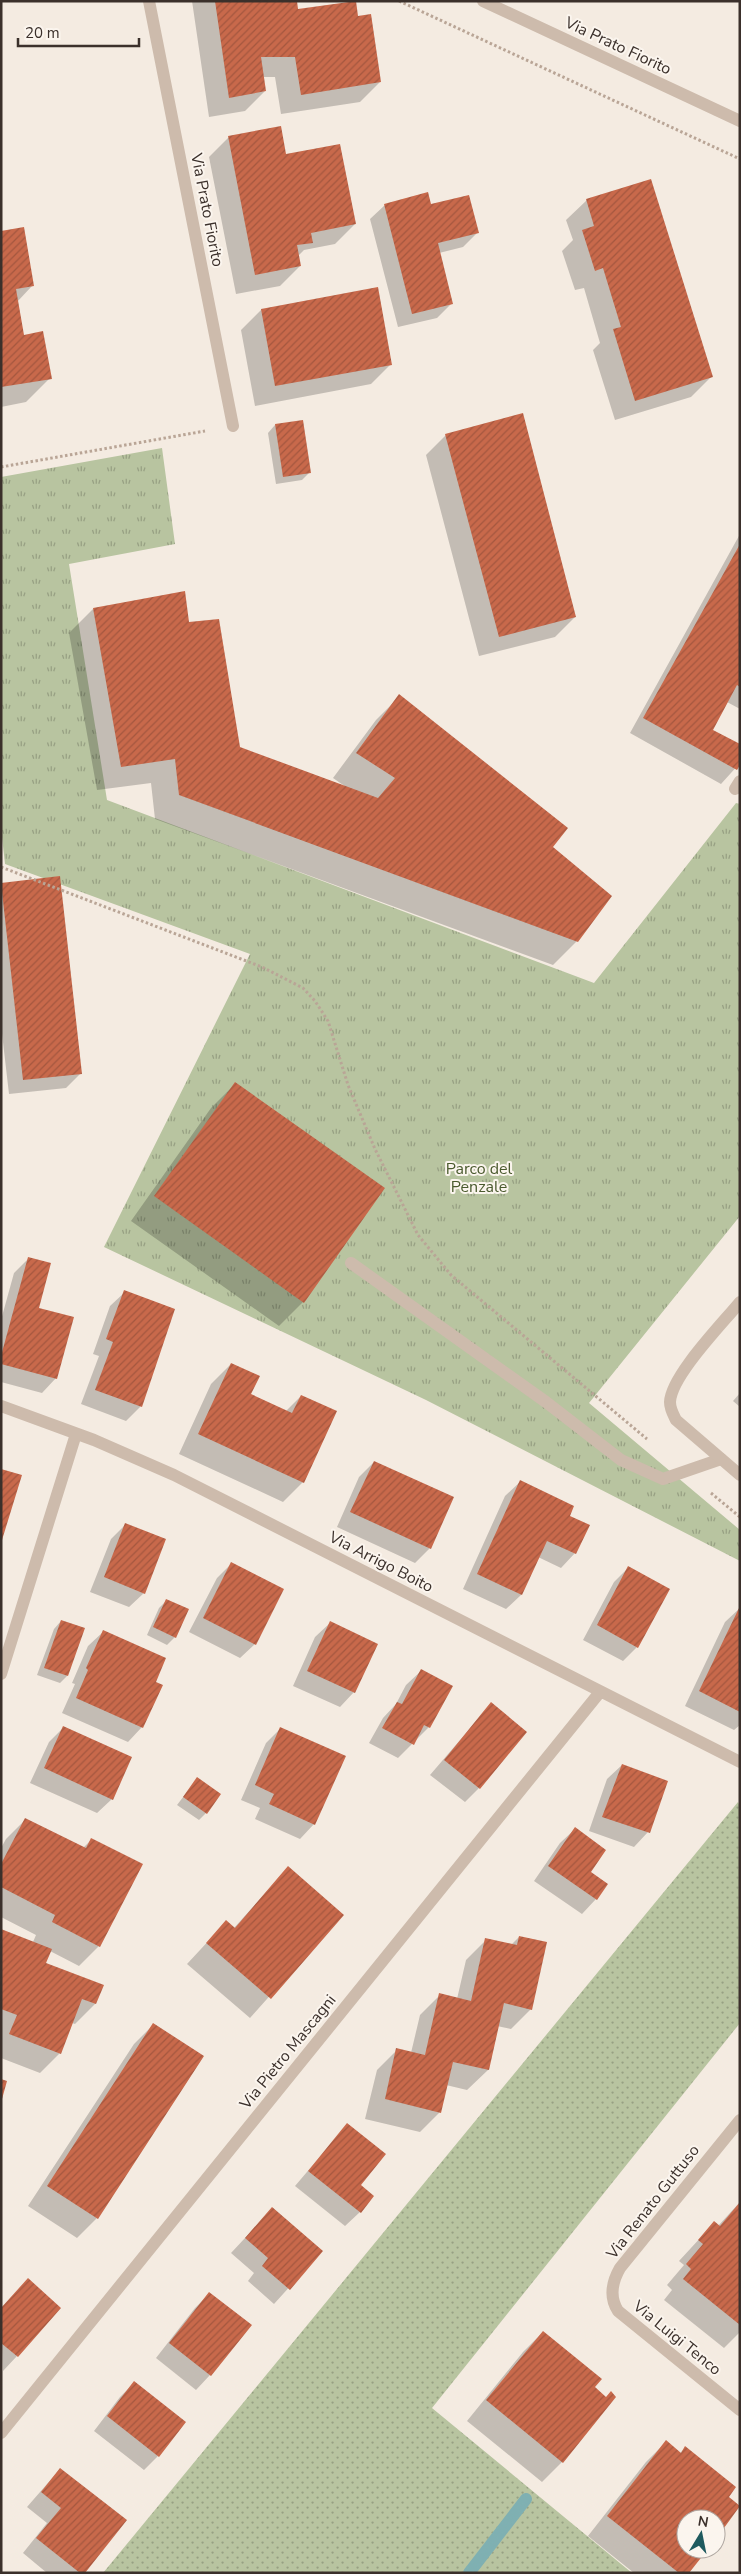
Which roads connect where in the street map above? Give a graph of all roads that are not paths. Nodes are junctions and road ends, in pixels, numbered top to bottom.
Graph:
1 (149, 1) edge
2 (483, 1) edge
3 (740, 121) edge
4 (233, 426) road end
5 (351, 1263) dead end
6 (740, 1302) edge
7 (1, 1406) edge
8 (76, 1434) junction
9 (721, 1459) junction
10 (740, 1475) edge
11 (1, 1674) edge
12 (600, 1692) junction
13 (740, 1762) edge
14 (740, 2120) edge
15 (618, 2311) joint
16 (740, 2410) edge
17 (1, 2433) edge

1 - 4 street, Via Prato Fiorito
2 - 3 street, Via Prato Fiorito
5 - 9 street
6 - 9 street
7 - 8 street, Via Arrigo Boito
8 - 11 street
8 - 12 street, Via Arrigo Boito
9 - 10 street
12 - 13 street, Via Arrigo Boito
12 - 17 street, Via Pietro Mascagni
14 - 15 street, Via Renato Guttuso
15 - 16 street, Via Luigi Tenco

